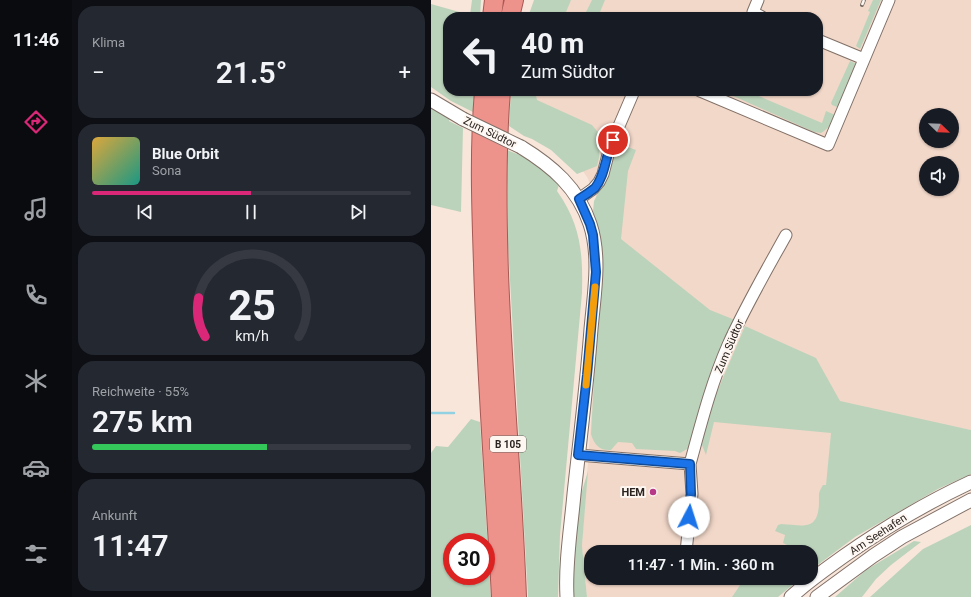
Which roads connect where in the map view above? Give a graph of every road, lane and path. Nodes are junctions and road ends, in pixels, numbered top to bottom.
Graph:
1 (494, 0) edge
2 (514, 0) edge
3 (758, 0) edge
4 (889, 0) edge
5 (493, 12) edge
6 (511, 12) edge
7 (753, 12) edge
8 (823, 42) edge
9 (864, 59) junction
10 (484, 96) edge
11 (500, 96) edge
12 (632, 96) edge
13 (712, 96) edge
14 (431, 100) edge
15 (579, 199) junction
16 (786, 235) dead end
17 (578, 455) junction
18 (690, 464) junction
19 (971, 482) edge
20 (971, 500) edge
21 (687, 545) edge
22 (501, 597) edge
23 (517, 597) edge
24 (567, 597) edge
25 (791, 597) edge
26 (817, 597) edge

1 - 5 highway
2 - 6 highway
3 - 7 street
4 - 9 street
8 - 9 street
9 - 13 street
10 - 22 highway, B 105
11 - 23 highway, B 105
12 - 15 street
14 - 15 street, Zum Südtor, bridge
15 - 17 street, Zum Südtor
16 - 18 street, Zum Südtor
17 - 18 street
17 - 24 street, Zum Südtor
18 - 21 street, Zum Südtor
19 - 25 street, Am Seehafen
20 - 26 street, Am Seehafen

